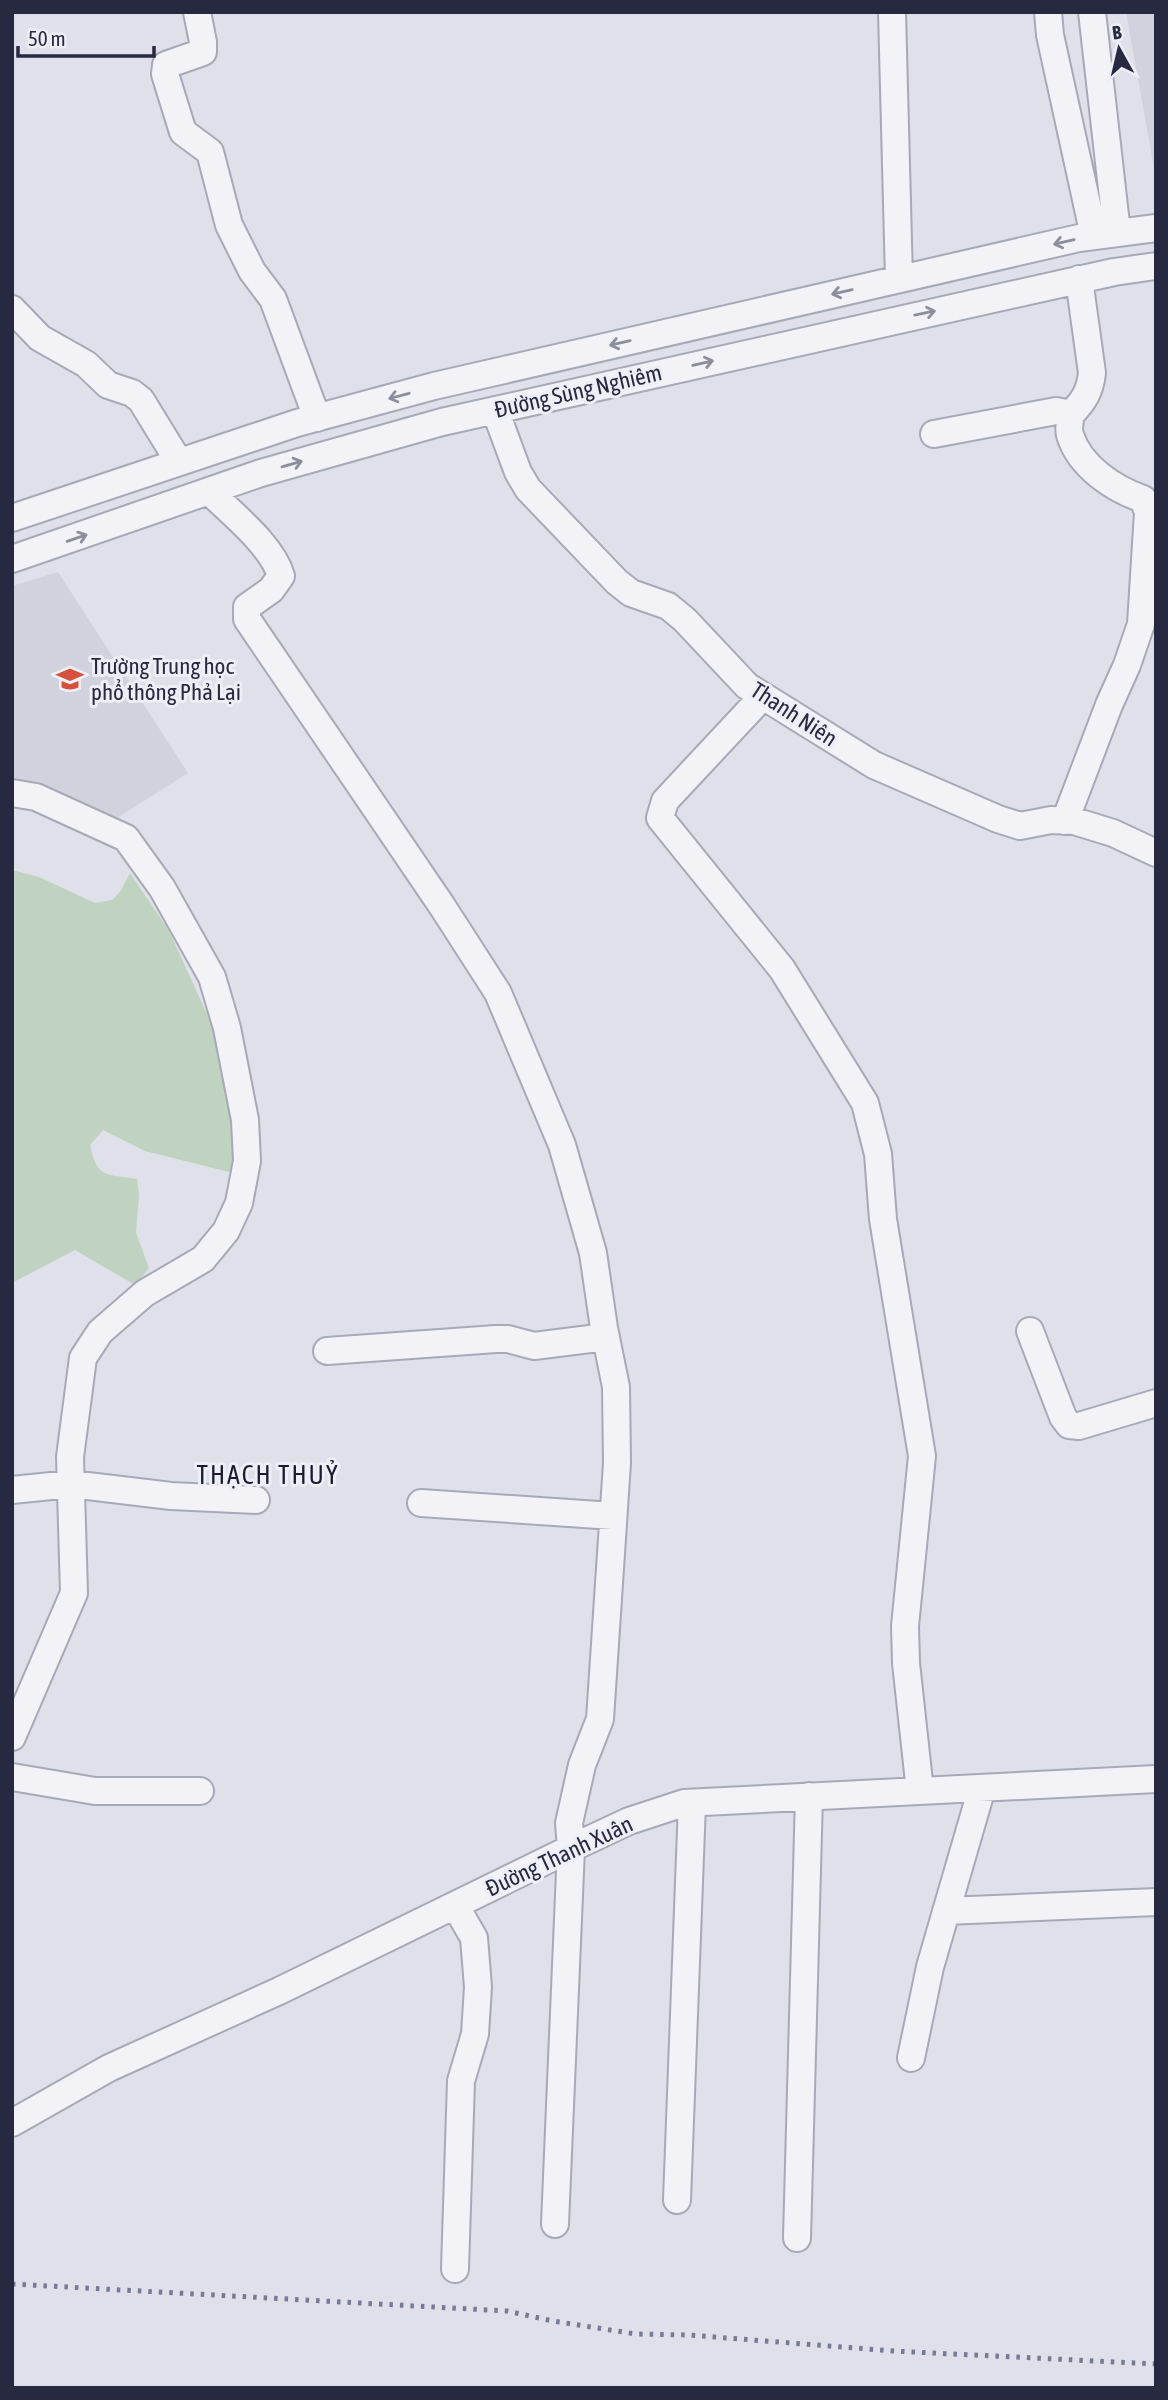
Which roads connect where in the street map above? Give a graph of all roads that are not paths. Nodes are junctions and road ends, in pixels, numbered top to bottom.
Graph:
1 (197, 12) edge
2 (892, 12) edge
3 (1048, 12) edge
4 (1092, 12) edge
5 (1156, 228) edge
6 (1105, 234) junction
7 (1156, 266) edge
8 (899, 279) junction
9 (1079, 279) junction
10 (12, 309) edge
11 (495, 410) junction
12 (1071, 414) junction
13 (317, 418) junction
14 (934, 434) dead end
15 (179, 462) junction
16 (209, 492) junction
17 (12, 518) edge
18 (12, 559) edge
19 (1149, 624) edge
20 (763, 696) junction
21 (12, 793) edge
22 (1065, 821) junction
23 (1156, 853) edge
24 (1030, 1331) dead end
25 (606, 1337) junction
26 (327, 1351) dead end
27 (1156, 1403) edge
28 (71, 1484) junction
29 (12, 1490) edge
30 (256, 1500) dead end
31 (421, 1503) dead end
32 (613, 1516) junction
33 (12, 1737) edge
34 (12, 1777) edge
35 (1156, 1779) edge
36 (982, 1788) junction
37 (200, 1791) dead end
38 (920, 1791) junction
39 (809, 1796) junction
40 (692, 1803) junction
41 (571, 1848) junction
42 (1156, 1902) edge
43 (455, 1905) junction
44 (946, 1911) junction
45 (911, 2058) dead end
46 (12, 2123) edge
47 (677, 2200) dead end
48 (555, 2224) dead end
49 (797, 2238) dead end
50 (455, 2269) dead end

1 - 13 street
2 - 8 street
3 - 6 street
4 - 6 street
5 - 6 street, Đường Sùng Nghiêm
6 -> 8 street, Đường Sùng Nghiêm
7 - 9 street, Đường Sùng Nghiêm
8 -> 13 street, Đường Sùng Nghiêm
11 -> 9 street, Đường Sùng Nghiêm
9 - 12 street
10 - 15 street
16 -> 11 street, Đường Sùng Nghiêm
11 - 20 street, Thanh Niên
12 - 14 street
12 - 19 street
13 - 15 street, Đường Sùng Nghiêm
15 - 17 street, Đường Sùng Nghiêm
18 -> 16 street, Đường Sùng Nghiêm
16 - 25 street
19 - 22 street
20 - 22 street, Thanh Niên
20 - 38 street
21 - 28 street
22 - 23 street, Thanh Niên
24 - 27 street
25 - 26 street
25 - 32 street
28 - 29 street
28 - 30 street
28 - 33 street
31 - 32 street
32 - 41 street
34 - 37 street
35 - 36 street, Đường Thanh Xuân
36 - 38 street, Đường Thanh Xuân
36 - 44 street
38 - 39 street, Đường Thanh Xuân
39 - 40 street, Đường Thanh Xuân
39 - 49 street
40 - 41 street, Đường Thanh Xuân
40 - 47 street
41 - 43 street, Đường Thanh Xuân
41 - 48 street
42 - 44 street
43 - 46 street, Đường Thanh Xuân
43 - 50 street
44 - 45 street

